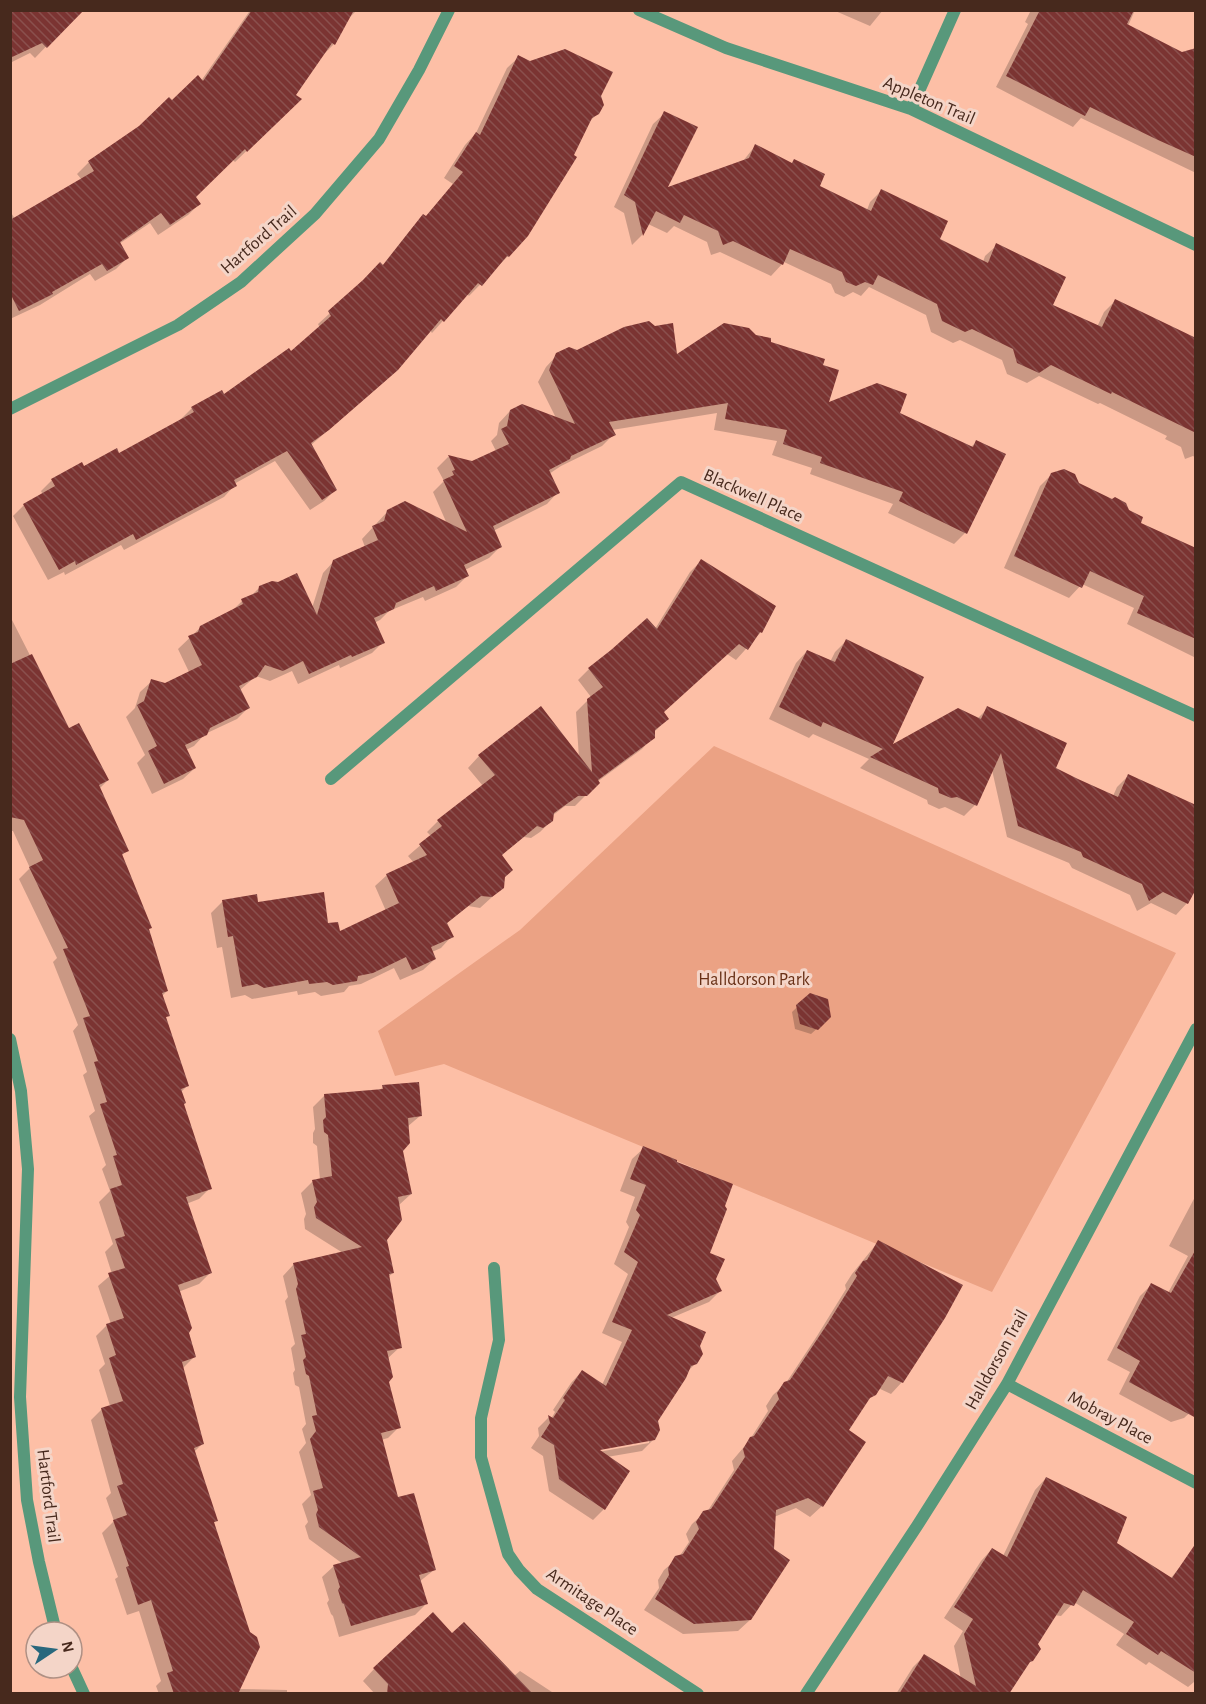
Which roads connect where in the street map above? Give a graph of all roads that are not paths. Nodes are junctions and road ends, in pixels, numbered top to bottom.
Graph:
1 (449, 10) edge
2 (639, 10) edge
3 (955, 10) edge
4 (911, 109) junction
5 (1196, 245) edge
6 (10, 409) edge
7 (1196, 716) edge
8 (331, 779) dead end
9 (1196, 1029) edge
10 (10, 1039) edge
11 (494, 1268) dead end
12 (1007, 1384) junction
13 (1196, 1483) edge
14 (53, 1620) edge
15 (78, 1680) edge
16 (84, 1694) edge
17 (698, 1694) edge
18 (806, 1694) edge

1 - 6 street, Hartford Trail
2 - 4 street, Appleton Trail
3 - 4 street
4 - 5 street, Appleton Trail
7 - 8 street, Blackwell Place
9 - 12 street, Halldorson Trail
10 - 14 street, Hartford Trail
11 - 17 street, Armitage Place
12 - 13 street, Mobray Place
12 - 18 street, Halldorson Trail
15 - 16 street

